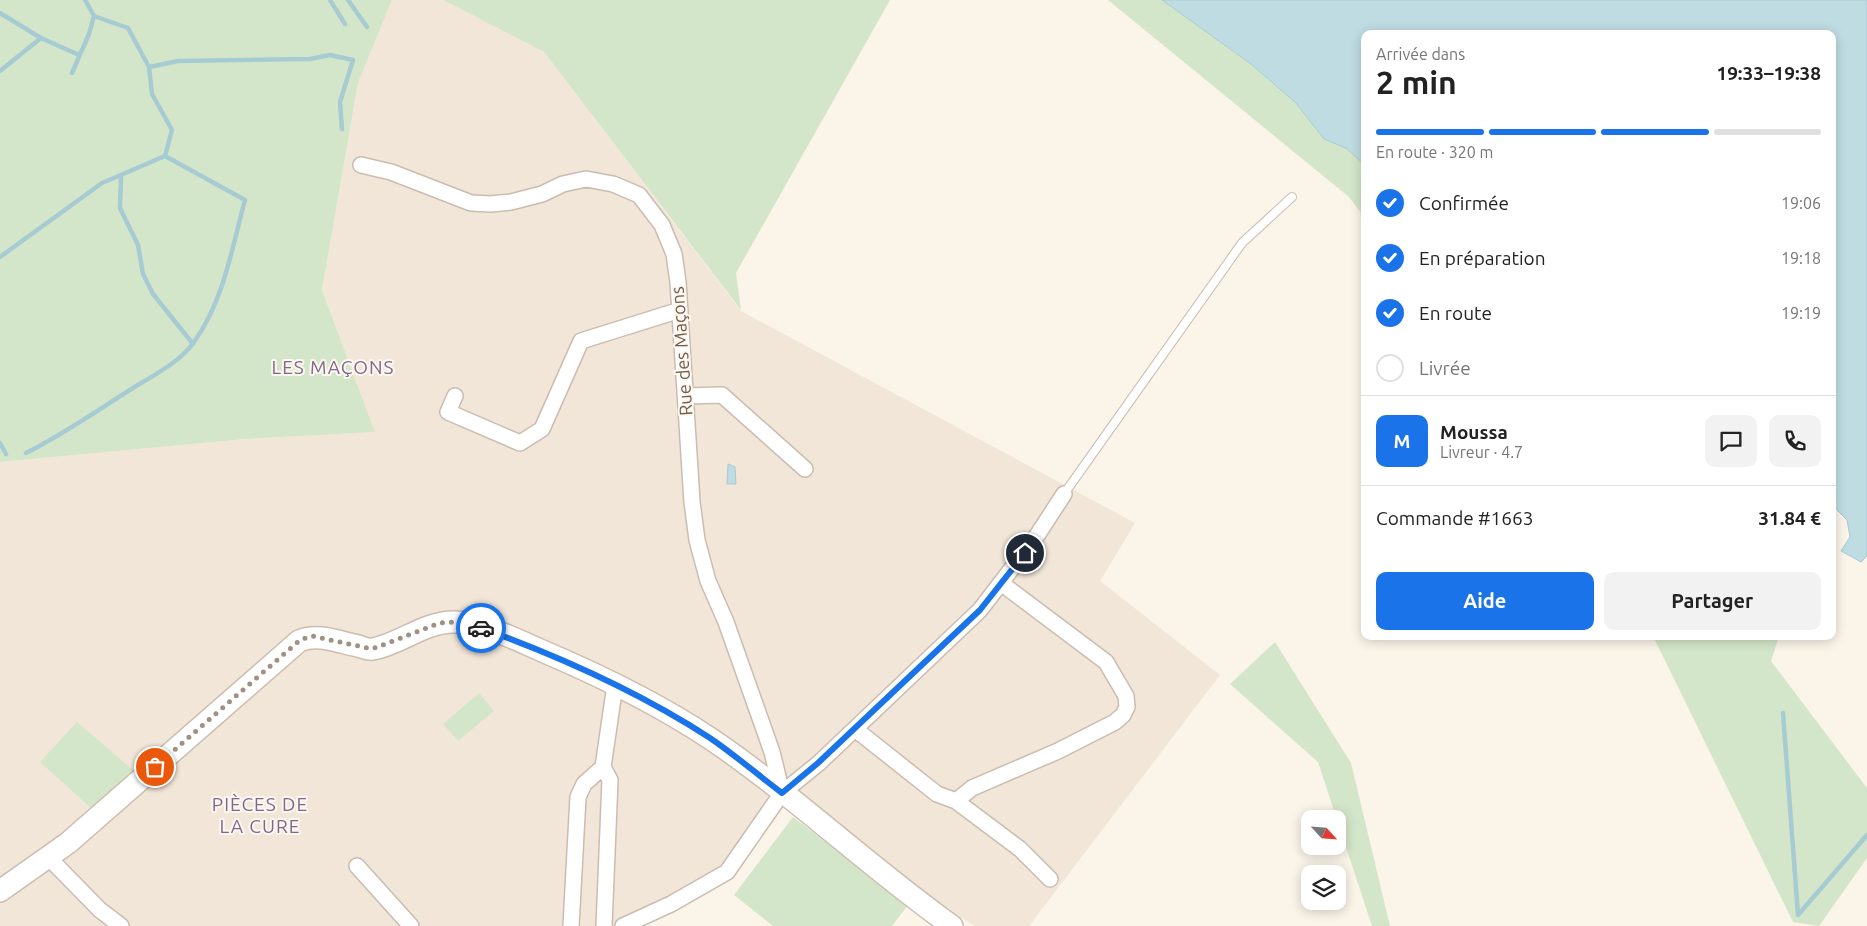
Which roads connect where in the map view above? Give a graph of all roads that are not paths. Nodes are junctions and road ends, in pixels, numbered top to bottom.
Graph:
1 (361, 165) dead end
2 (1292, 197) dead end
3 (680, 310) junction
4 (455, 396) dead end
5 (685, 396) junction
6 (805, 469) dead end
7 (1064, 494) joint
8 (1001, 583) junction
9 (615, 685) junction
10 (855, 729) junction
11 (604, 767) junction
12 (782, 793) junction
13 (956, 801) junction
14 (49, 858) junction
15 (357, 866) dead end
16 (1050, 879) dead end
17 (0, 891) edge
18 (121, 926) edge
19 (410, 926) edge
20 (571, 926) edge
21 (604, 926) edge
22 (623, 926) edge
23 (952, 926) edge

1 - 3 street, Rue des Maçons
2 - 7 lane
3 - 4 street
3 - 5 street, Rue des Maçons
5 - 6 street
5 - 12 street, Rue des Maçons
7 - 8 street
8 - 10 street
8 - 13 street
9 - 11 street
9 - 12 street
9 - 14 street
10 - 12 street
10 - 13 street
11 - 20 street
11 - 21 street
12 - 22 street
12 - 23 street
13 - 16 street
14 - 17 street
14 - 18 street
15 - 19 street

